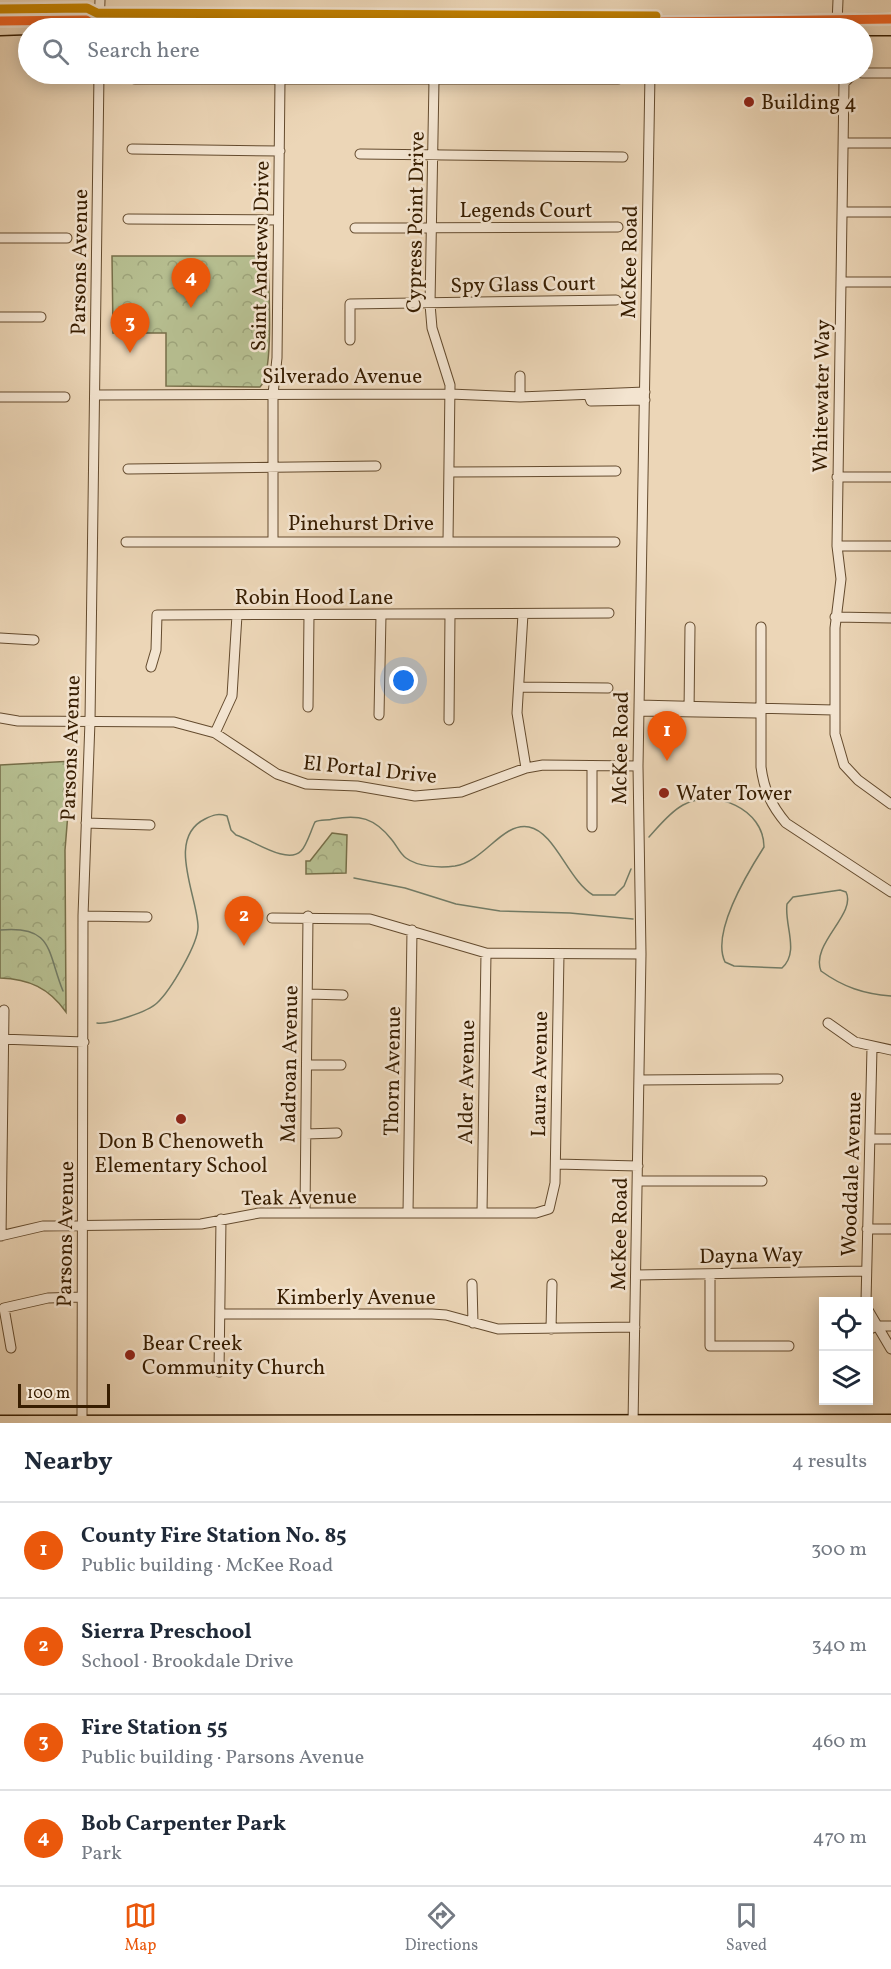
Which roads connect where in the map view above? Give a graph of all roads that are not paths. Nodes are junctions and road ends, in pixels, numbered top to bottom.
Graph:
1 (100, 0) edge
2 (838, 0) edge
3 (97, 18) edge
4 (838, 18) edge
5 (873, 20) edge
6 (891, 20) edge
7 (0, 21) edge
8 (18, 21) edge
9 (0, 30) edge
10 (18, 30) edge
11 (873, 30) edge
12 (891, 30) edge
13 (873, 73) edge
14 (891, 73) edge
15 (99, 84) edge
16 (280, 84) edge
17 (434, 84) edge
18 (650, 84) edge
19 (844, 84) edge
20 (844, 143) junction
21 (891, 143) edge
22 (132, 149) dead end
23 (280, 151) junction
24 (360, 154) dead end
25 (434, 154) junction
26 (623, 157) dead end
27 (842, 212) junction
28 (891, 212) edge
29 (128, 219) dead end
30 (278, 220) junction
31 (618, 227) dead end
32 (355, 228) dead end
33 (433, 228) junction
34 (0, 238) edge
35 (67, 238) dead end
36 (841, 282) junction
37 (891, 282) edge
38 (616, 300) dead end
39 (430, 304) junction
40 (0, 317) edge
41 (41, 317) dead end
42 (350, 340) dead end
43 (520, 376) dead end
44 (273, 394) junction
45 (450, 394) junction
46 (95, 395) junction
47 (645, 396) junction
48 (0, 397) edge
49 (65, 397) dead end
50 (520, 397) junction
51 (376, 466) dead end
52 (128, 469) dead end
53 (272, 469) junction
54 (616, 471) dead end
55 (449, 472) junction
56 (837, 477) junction
57 (891, 477) edge
58 (273, 541) junction
59 (448, 541) junction
60 (126, 542) dead end
61 (615, 542) dead end
62 (837, 546) junction
63 (891, 546) edge
64 (609, 613) dead end
65 (523, 614) junction
66 (237, 615) junction
67 (309, 615) junction
68 (381, 615) junction
69 (450, 615) junction
70 (835, 617) junction
71 (891, 618) edge
72 (690, 627) dead end
73 (761, 627) dead end
74 (0, 638) edge
75 (34, 640) dead end
76 (151, 667) dead end
77 (519, 687) junction
78 (608, 688) dead end
79 (308, 707) dead end
80 (639, 708) junction
81 (689, 709) junction
82 (762, 710) junction
83 (834, 710) junction
84 (379, 715) dead end
85 (0, 718) edge
86 (449, 720) dead end
87 (90, 721) junction
88 (215, 733) junction
89 (592, 766) junction
90 (638, 766) junction
91 (526, 768) junction
92 (891, 804) edge
93 (86, 823) junction
94 (150, 825) dead end
95 (592, 827) dead end
96 (891, 892) edge
97 (83, 916) junction
98 (147, 916) dead end
99 (308, 916) junction
100 (272, 918) dead end
101 (412, 930) junction
102 (486, 953) junction
103 (559, 954) junction
104 (641, 954) junction
105 (309, 994) junction
106 (343, 995) dead end
107 (4, 1010) dead end
108 (828, 1023) dead end
109 (2, 1039) edge
110 (84, 1042) junction
111 (872, 1048) junction
112 (891, 1050) edge
113 (308, 1065) junction
114 (341, 1065) dead end
115 (778, 1079) dead end
116 (640, 1080) junction
117 (337, 1133) dead end
118 (306, 1134) junction
119 (870, 1139) junction
120 (891, 1139) edge
121 (555, 1164) junction
122 (638, 1166) junction
123 (638, 1181) junction
124 (762, 1181) dead end
125 (554, 1194) joint
126 (305, 1213) junction
127 (408, 1213) junction
128 (482, 1213) junction
129 (221, 1219) junction
130 (82, 1224) junction
131 (867, 1229) junction
132 (891, 1230) edge
133 (1, 1236) edge
134 (866, 1270) junction
135 (710, 1274) junction
136 (636, 1275) junction
137 (472, 1284) dead end
138 (552, 1284) dead end
139 (82, 1297) junction
140 (866, 1297) edge
141 (220, 1314) junction
142 (473, 1323) junction
143 (891, 1326) edge
144 (635, 1327) junction
145 (873, 1328) edge
146 (551, 1329) junction
147 (789, 1346) dead end
148 (11, 1348) dead end
149 (891, 1349) edge
150 (219, 1372) dead end
151 (0, 1420) edge
152 (891, 1420) edge
153 (484, 1421) edge
154 (633, 1421) edge
155 (82, 1422) edge
156 (353, 1422) edge

1 - 3 street
2 - 4 street
5 - 6 main road
7 - 8 main road
9 - 10 main road
11 - 12 main road
13 - 14 street
15 - 46 street, Parsons Avenue
16 - 23 street, Saint Andrews Drive
17 - 25 street, Cypress Point Drive
18 - 47 street, McKee Road
19 - 20 street, Whitewater Way
20 - 21 street
20 - 27 street, Whitewater Way
22 - 23 street
23 - 30 street, Saint Andrews Drive
24 - 25 street
25 - 26 street
25 - 33 street, Cypress Point Drive
27 - 28 street
27 - 36 street, Whitewater Way
29 - 30 street
30 - 44 street, Saint Andrews Drive
31 - 33 street, Legends Court
32 - 33 street, Legends Court
33 - 39 street, Cypress Point Drive
34 - 35 street
36 - 37 street
36 - 56 street, Whitewater Way
38 - 39 street, Spy Glass Court
39 - 42 street, Spy Glass Court
39 - 45 street, Cypress Point Drive
40 - 41 street
43 - 50 street
44 - 45 street, Silverado Avenue
44 - 46 street, Silverado Avenue
44 - 53 street, Saint Andrews Drive
45 - 50 street, Silverado Avenue
45 - 55 street, Cypress Point Drive
46 - 87 street, Parsons Avenue
47 - 50 street, Silverado Avenue
47 - 80 street, McKee Road
48 - 49 street
51 - 53 street
52 - 53 street
53 - 58 street, Saint Andrews Drive
54 - 55 street
55 - 59 street, Cypress Point Drive
56 - 57 street
56 - 62 street, Whitewater Way
58 - 59 street, Pinehurst Drive
58 - 60 street, Pinehurst Drive
59 - 61 street, Pinehurst Drive
62 - 63 street
62 - 70 street, Whitewater Way
64 - 65 street, Robin Hood Lane
65 - 69 street, Robin Hood Lane
65 - 77 street
66 - 67 street, Robin Hood Lane
66 - 76 street, Robin Hood Lane
66 - 88 street
67 - 68 street, Robin Hood Lane
67 - 79 street
68 - 69 street, Robin Hood Lane
68 - 84 street
69 - 86 street
70 - 71 street
70 - 83 street, Whitewater Way
72 - 81 street
73 - 82 street
74 - 75 street
77 - 78 street
77 - 91 street
80 - 81 street
80 - 90 street, McKee Road
81 - 82 street
82 - 83 street
82 - 96 street
83 - 92 street, Whitewater Way
85 - 87 street, El Portal Drive
87 - 88 street, El Portal Drive
87 - 93 street, Parsons Avenue
88 - 91 street, El Portal Drive
89 - 90 street, El Portal Drive
89 - 91 street, El Portal Drive
89 - 95 street
90 - 104 street, McKee Road
93 - 94 street
93 - 97 street, Parsons Avenue
97 - 98 street
97 - 110 street, Parsons Avenue
99 - 100 street
99 - 101 street
99 - 105 street, Madroan Avenue
101 - 102 street
101 - 127 street, Thorn Avenue
102 - 103 street
102 - 128 street, Alder Avenue
103 - 104 street
103 - 121 street, Laura Avenue
104 - 116 street, McKee Road
105 - 106 street
105 - 113 street, Madroan Avenue
107 - 109 street
108 - 111 street
109 - 110 street
109 - 133 street
110 - 130 street, Parsons Avenue
111 - 112 street
111 - 119 street, Wooddale Avenue
113 - 114 street
113 - 118 street, Madroan Avenue
115 - 116 street
116 - 122 street, McKee Road
117 - 118 street
118 - 126 street, Madroan Avenue
119 - 120 street
119 - 131 street, Wooddale Avenue
121 - 122 street
121 - 125 street, Laura Avenue
122 - 123 street, McKee Road
123 - 124 street
123 - 136 street, McKee Road
125 - 128 street, Teak Avenue
126 - 127 street, Teak Avenue
126 - 129 street, Teak Avenue
127 - 128 street, Teak Avenue
129 - 130 street, Teak Avenue
129 - 141 street
130 - 133 street, Teak Avenue
130 - 139 street, Parsons Avenue
131 - 132 street
131 - 134 street, Wooddale Avenue
134 - 135 street, Dayna Way
134 - 140 street, Wooddale Avenue
135 - 136 street, Dayna Way
135 - 147 street
136 - 144 street, McKee Road
137 - 142 street
138 - 146 street
139 - 148 street
139 - 155 street, Parsons Avenue
141 - 142 street, Kimberly Avenue
141 - 150 street
142 - 146 street, Kimberly Avenue
143 - 145 street
144 - 146 street, Kimberly Avenue
144 - 154 street, McKee Road
145 - 149 street
151 - 155 main road
152 - 154 main road
153 - 154 main road
153 - 156 main road
155 - 156 main road

